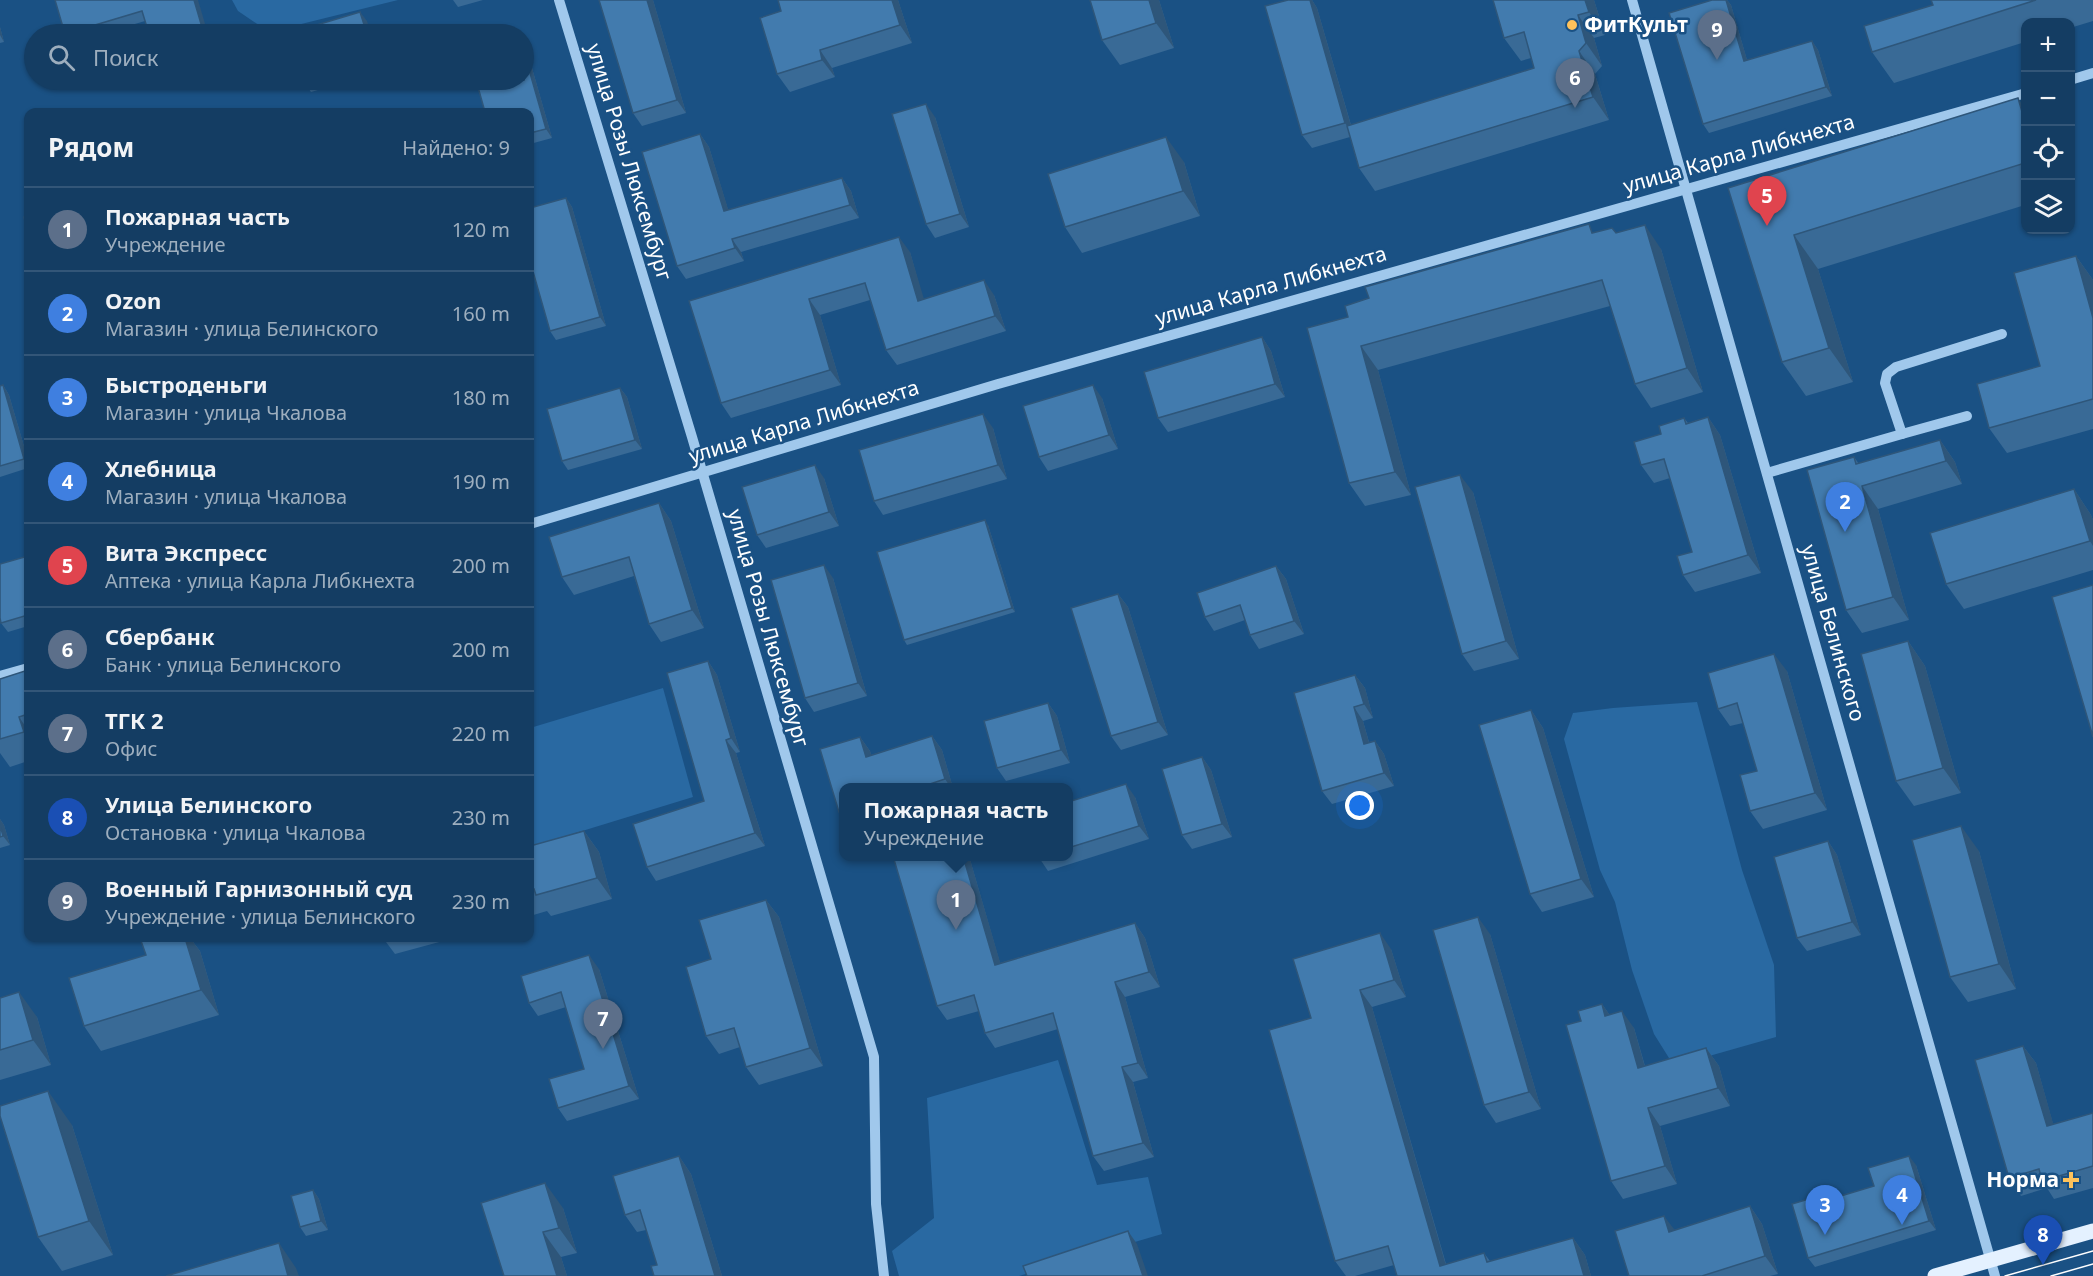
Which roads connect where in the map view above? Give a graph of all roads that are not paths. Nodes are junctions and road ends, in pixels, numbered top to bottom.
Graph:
1 (559, 0) edge
2 (1632, 0) edge
3 (2093, 73) edge
4 (2075, 78) edge
5 (2021, 94) edge
6 (1686, 190) junction
7 (2002, 334) dead end
8 (1967, 416) dead end
9 (1902, 434) junction
10 (1767, 472) junction
11 (702, 473) junction
12 (534, 523) edge
13 (24, 669) edge
14 (0, 676) edge
15 (2093, 1231) edge
16 (1991, 1260) junction
17 (884, 1276) edge
18 (1935, 1276) edge
19 (1995, 1276) edge

1 - 11 street, улица Розы Люксембург
2 - 6 street, улица Белинского
3 - 4 street
5 - 6 street, улица Карла Либкнехта
6 - 10 street, улица Белинского
6 - 11 street, улица Карла Либкнехта
7 - 9 street
8 - 9 street
9 - 10 street
10 - 16 street, улица Белинского
11 - 12 street, улица Карла Либкнехта
11 - 17 street, улица Розы Люксембург
13 - 14 street
15 - 16 main road
16 - 18 main road
16 - 19 street, улица Белинского

